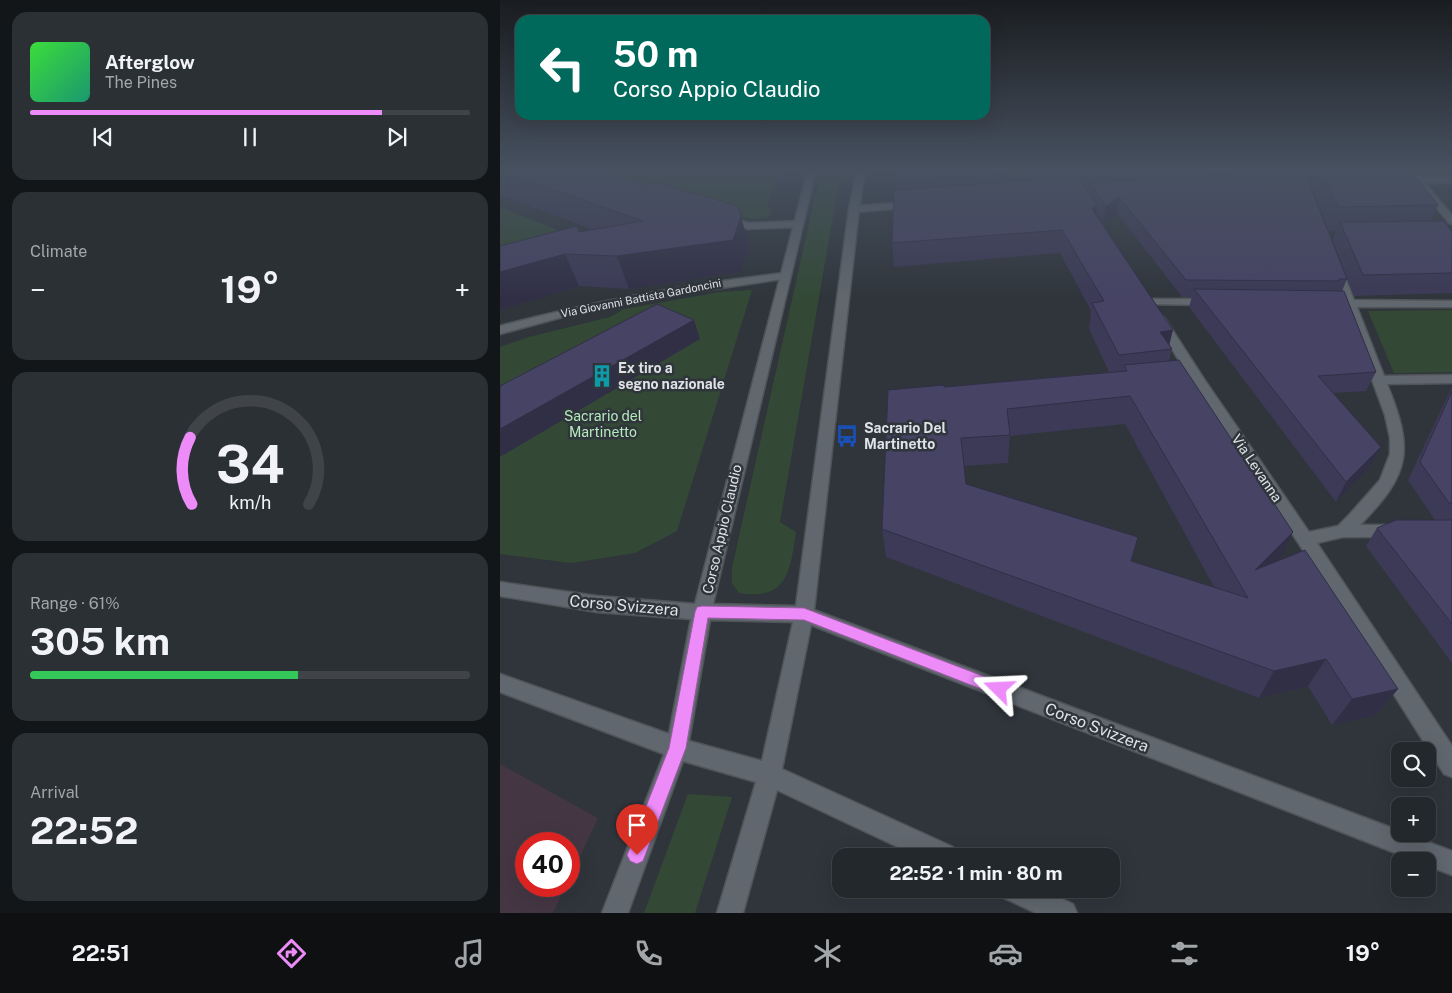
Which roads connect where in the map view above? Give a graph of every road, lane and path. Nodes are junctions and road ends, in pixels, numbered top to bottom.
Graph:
1 (801, 213) edge
2 (854, 213) edge
3 (715, 216) edge
4 (798, 224) junction
5 (1334, 261) edge
6 (785, 276) junction
7 (1224, 302) edge
8 (1321, 303) edge
9 (1350, 304) junction
10 (1452, 304) edge
11 (500, 330) edge
12 (1452, 378) edge
13 (1197, 379) junction
14 (1380, 380) junction
15 (1178, 381) edge
16 (1412, 530) edge
17 (1343, 531) junction
18 (1305, 539) junction
19 (500, 589) edge
20 (702, 612) junction
21 (804, 614) junction
22 (500, 683) edge
23 (678, 748) junction
24 (1452, 766) edge
25 (770, 775) junction
26 (927, 848) edge
27 (1452, 864) edge
28 (1032, 898) edge
29 (614, 913) edge
30 (730, 913) edge
31 (1064, 913) edge

1 - 4 street, Corso Appio Claudio
2 - 21 street
3 - 4 street
4 - 6 street, Corso Appio Claudio
5 - 9 street
6 - 11 street, Via Giovanni Battista Gardoncini
6 - 20 street, Corso Appio Claudio
7 - 13 street, Via Levanna
8 - 9 street
9 - 10 street
9 - 14 street
12 - 14 street
13 - 15 street
13 - 18 street, Via Levanna
14 - 17 street
16 - 17 street
17 - 18 street
18 - 24 street, Via Levanna
19 - 20 street, Corso Svizzera
20 - 21 street, Corso Svizzera
20 - 23 street, Corso Appio Claudio
21 - 25 street
21 - 27 street, Corso Svizzera
22 - 23 street
23 - 25 street
23 - 29 street, Corso Appio Claudio
25 - 26 street
25 - 30 street
28 - 31 street

